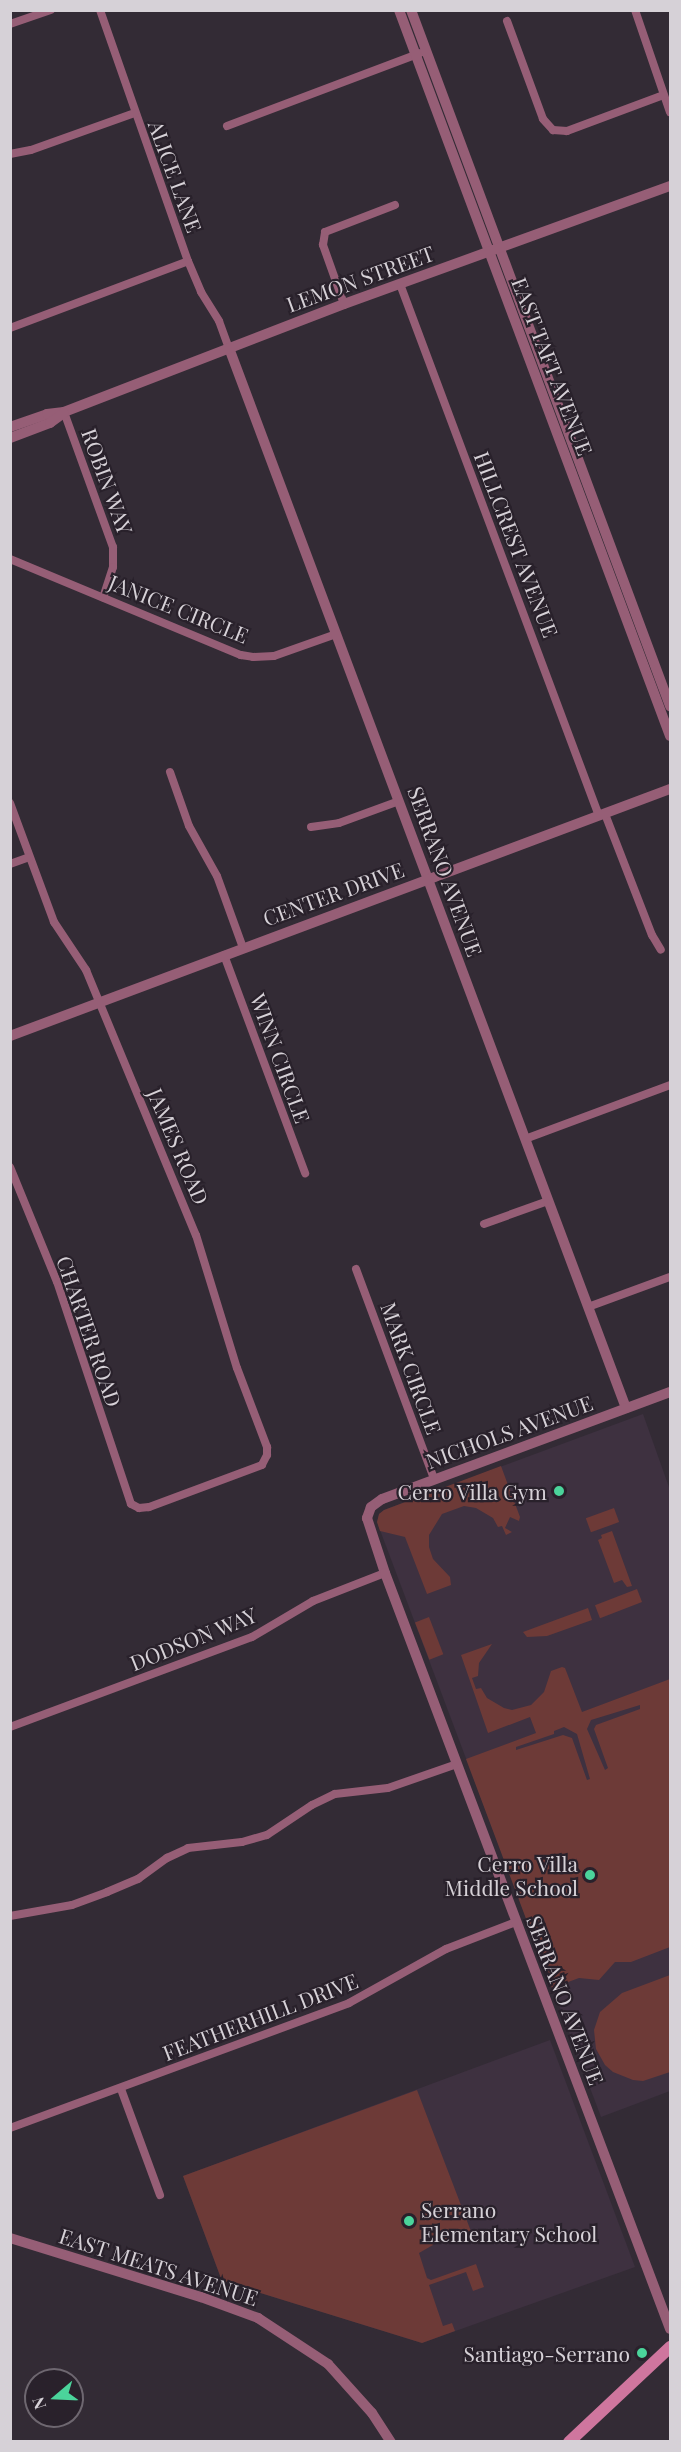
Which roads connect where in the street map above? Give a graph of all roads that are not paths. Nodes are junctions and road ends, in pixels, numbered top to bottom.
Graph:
1 (51, 10) edge
2 (100, 10) edge
3 (399, 10) edge
4 (411, 10) edge
5 (635, 10) edge
6 (507, 21) dead end
7 (10, 24) edge
8 (421, 52) junction
9 (664, 95) junction
10 (670, 112) edge
11 (135, 113) junction
12 (227, 126) dead end
13 (10, 154) edge
14 (670, 186) edge
15 (395, 205) dead end
16 (494, 250) junction
17 (188, 261) junction
18 (400, 284) junction
19 (344, 304) junction
20 (10, 328) edge
21 (229, 348) junction
22 (64, 412) junction
23 (10, 427) edge
24 (10, 438) edge
25 (606, 549) junction
26 (10, 559) edge
27 (103, 597) junction
28 (336, 634) junction
29 (670, 706) edge
30 (670, 736) edge
31 (170, 772) dead end
32 (670, 789) edge
33 (399, 801) junction
34 (10, 803) edge
35 (602, 815) junction
36 (311, 827) dead end
37 (29, 857) junction
38 (10, 864) edge
39 (428, 879) junction
40 (243, 948) junction
41 (661, 950) dead end
42 (224, 955) junction
43 (100, 1002) junction
44 (10, 1035) edge
45 (670, 1085) edge
46 (525, 1139) junction
47 (10, 1167) edge
48 (305, 1173) dead end
49 (548, 1201) junction
50 (484, 1224) dead end
51 (356, 1269) dead end
52 (670, 1277) edge
53 (588, 1307) junction
54 (670, 1392) edge
55 (626, 1408) junction
56 (434, 1479) junction
57 (134, 1506) joint
58 (367, 1515) joint
59 (385, 1574) junction
60 (10, 1727) edge
61 (457, 1764) junction
62 (10, 1916) edge
63 (516, 1922) junction
64 (121, 2089) junction
65 (10, 2128) edge
66 (160, 2195) dead end
67 (10, 2238) edge
68 (670, 2329) edge
69 (670, 2347) edge
70 (391, 2442) edge
71 (569, 2442) edge

1 - 7 street
2 - 11 street, ALICE LANE
3 - 8 street, EAST TAFT AVENUE
4 - 8 street, EAST TAFT AVENUE
5 - 9 street
6 - 9 street
8 - 12 street
8 - 16 street, EAST TAFT AVENUE
9 - 10 street
11 - 13 street
11 - 17 street, ALICE LANE
14 - 16 street, LEMON STREET
15 - 19 street
16 - 18 street, LEMON STREET
16 - 25 street, EAST TAFT AVENUE
17 - 20 street
17 - 21 street, ALICE LANE
18 - 19 street, LEMON STREET
18 - 35 street, HILLCREST AVENUE
19 - 21 street, LEMON STREET
21 - 22 street, LEMON STREET
21 - 28 street, SERRANO AVENUE
22 - 23 street, LEMON STREET
22 - 24 street, LEMON STREET
22 - 27 street, ROBIN WAY
25 - 29 street, EAST TAFT AVENUE
25 - 30 street, EAST TAFT AVENUE
26 - 27 street, JANICE CIRCLE
27 - 28 street, JANICE CIRCLE
28 - 33 street, SERRANO AVENUE
31 - 40 street
32 - 35 street, CENTER DRIVE
33 - 36 street
33 - 39 street, SERRANO AVENUE
34 - 37 street, JAMES ROAD
35 - 39 street, CENTER DRIVE
35 - 41 street, HILLCREST AVENUE
37 - 38 street
37 - 43 street, JAMES ROAD
39 - 40 street, CENTER DRIVE
39 - 46 street, SERRANO AVENUE
40 - 42 street, CENTER DRIVE
42 - 43 street, CENTER DRIVE
42 - 48 street, WINN CIRCLE
43 - 44 street, CENTER DRIVE
43 - 57 street, JAMES ROAD
45 - 46 street
46 - 49 street, SERRANO AVENUE
47 - 57 street, CHARTER ROAD
49 - 50 street
49 - 53 street, SERRANO AVENUE
51 - 56 street, MARK CIRCLE
52 - 53 street
53 - 55 street, SERRANO AVENUE
54 - 55 street, NICHOLS AVENUE
55 - 56 street, NICHOLS AVENUE
56 - 58 street, NICHOLS AVENUE
58 - 59 street, SERRANO AVENUE
59 - 60 street, DODSON WAY
59 - 61 street, SERRANO AVENUE
61 - 62 street
61 - 63 street, SERRANO AVENUE
63 - 64 street, FEATHERHILL DRIVE
63 - 68 street, SERRANO AVENUE
64 - 65 street, FEATHERHILL DRIVE
64 - 66 street
67 - 70 street, EAST MEATS AVENUE
69 - 71 main road

